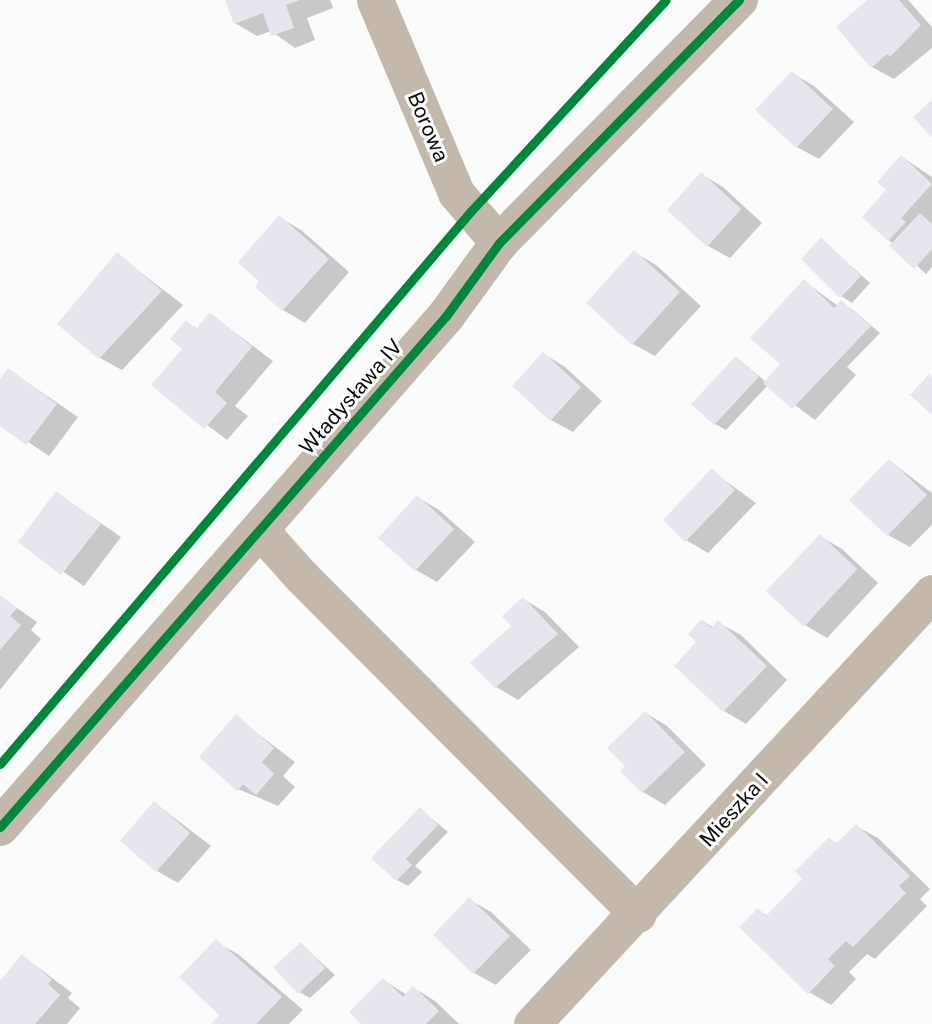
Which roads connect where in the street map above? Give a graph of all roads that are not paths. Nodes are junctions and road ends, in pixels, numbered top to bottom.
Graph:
1 (375, 0) edge
2 (738, 0) edge
3 (499, 243) junction
4 (259, 529) junction
5 (932, 593) edge
6 (0, 827) edge
7 (638, 914) junction
8 (532, 1024) edge

1 - 3 street, Borowa
2 - 3 street, Władysława IV
3 - 4 street, Władysława IV
4 - 6 street, Władysława IV
4 - 7 street
5 - 7 street, Mieszka I
7 - 8 street, Mieszka I

